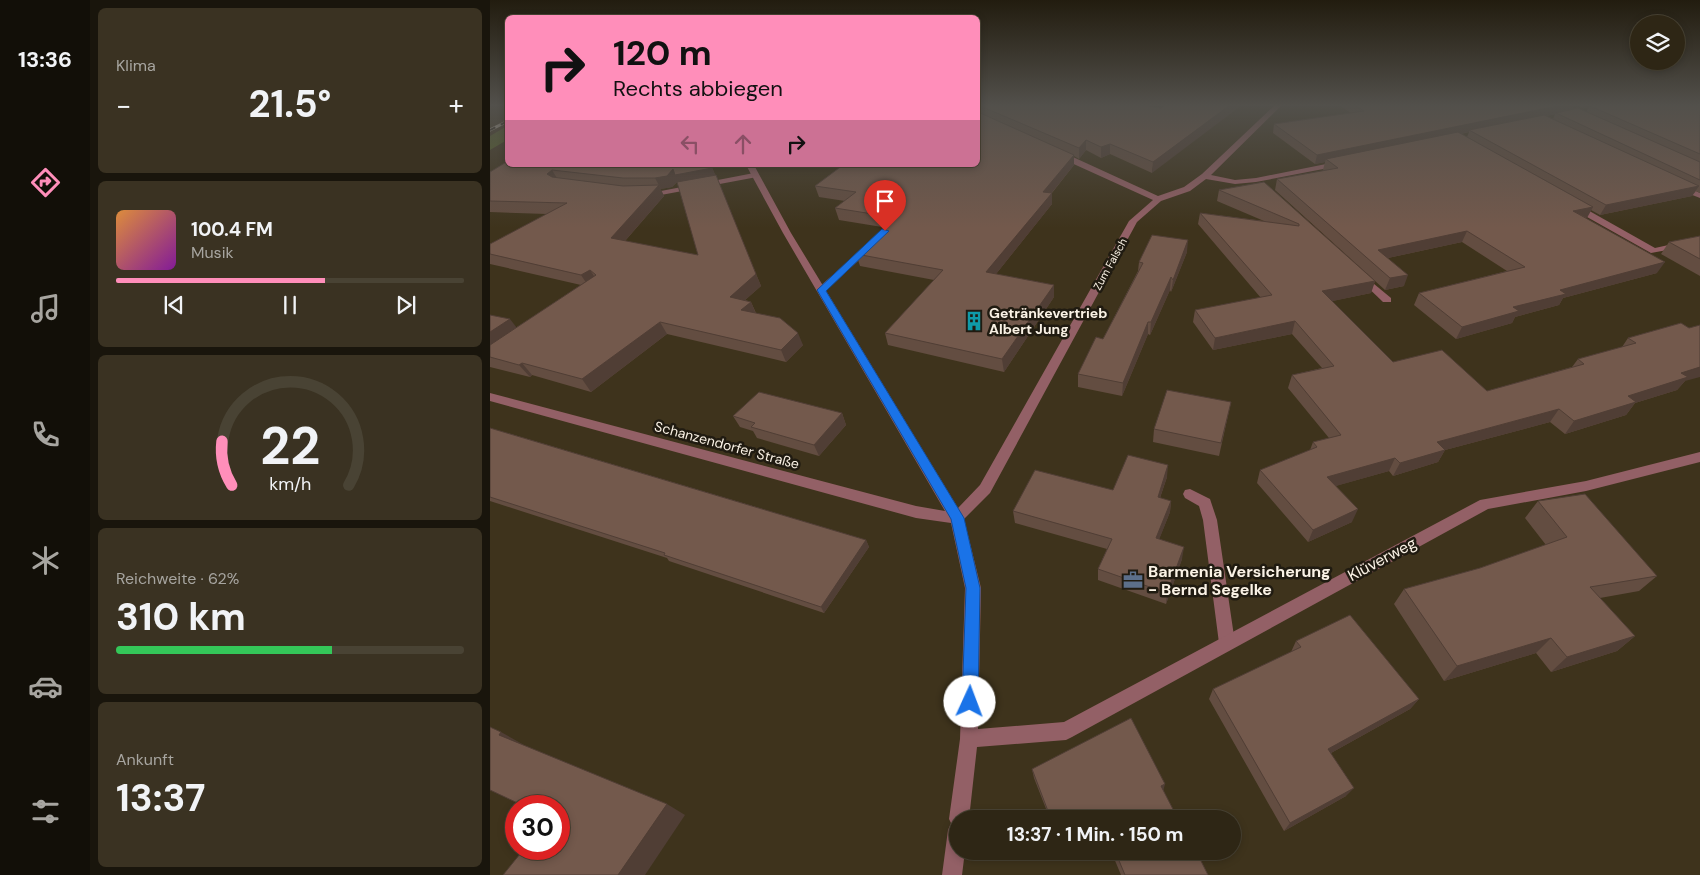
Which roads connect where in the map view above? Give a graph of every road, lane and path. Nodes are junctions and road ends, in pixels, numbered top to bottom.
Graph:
1 (1236, 146) edge
2 (1050, 150) edge
3 (1348, 161) edge
4 (752, 170) edge
5 (1205, 176) junction
6 (1674, 184) edge
7 (637, 193) edge
8 (1700, 196) edge
9 (1158, 199) junction
10 (1568, 202) edge
11 (877, 239) edge
12 (1700, 241) edge
13 (1351, 267) edge
14 (821, 290) junction
15 (1388, 300) dead end
16 (490, 397) edge
17 (1700, 457) edge
18 (1190, 494) dead end
19 (957, 518) junction
20 (1227, 644) junction
21 (969, 739) junction
22 (960, 810) edge
23 (954, 860) edge
24 (952, 875) edge

1 - 5 street, Zum Falsch
2 - 9 street
3 - 5 street
4 - 7 street
4 - 14 street
5 - 9 street, Zum Falsch
6 - 8 street
9 - 19 street, Zum Falsch
10 - 12 street
11 - 14 street
13 - 15 street
14 - 19 street
16 - 19 street, Schanzendorfer Straße
17 - 20 street, Klüverweg
18 - 20 street
19 - 21 street
20 - 21 street, Klüverweg
21 - 22 street
23 - 24 street

